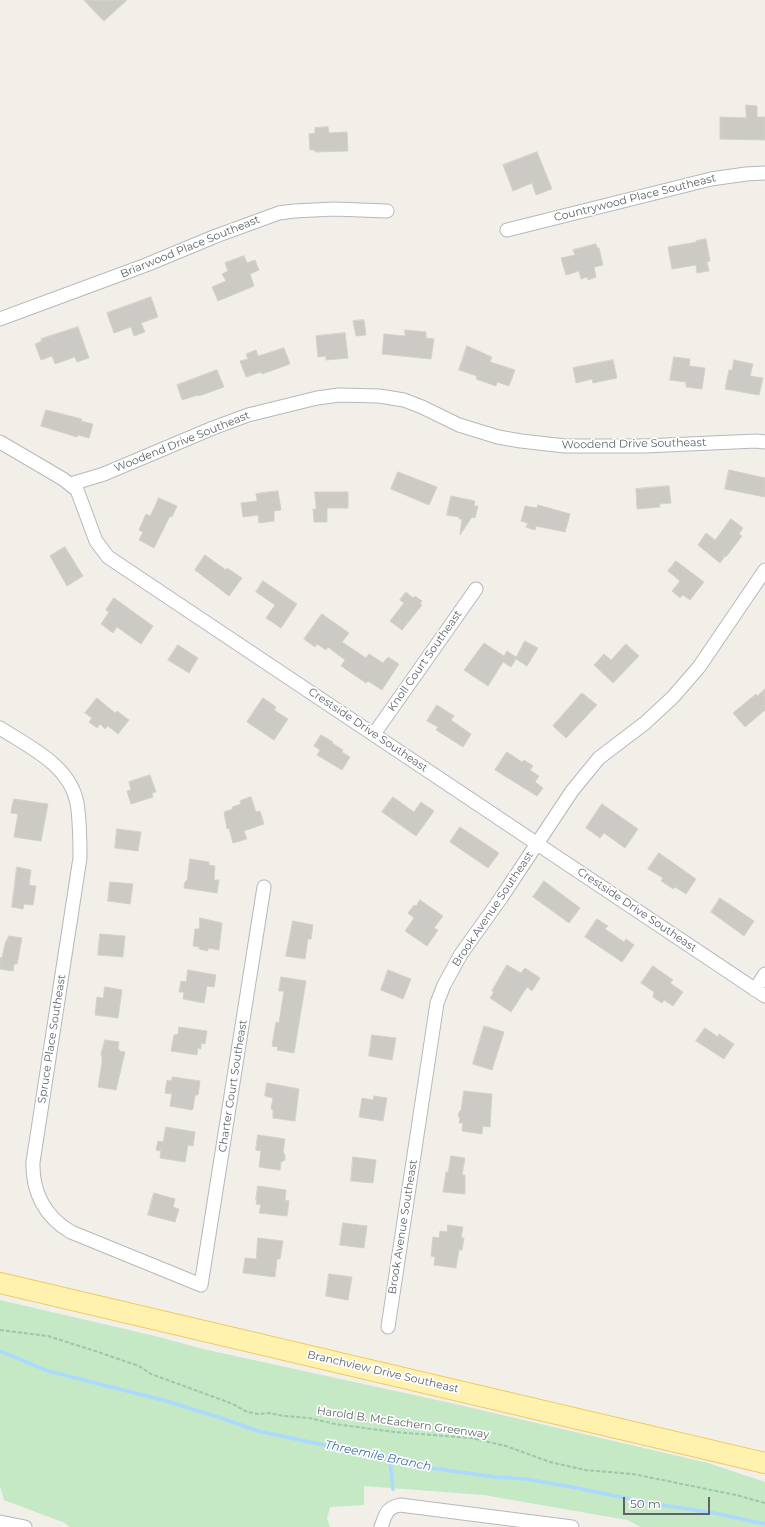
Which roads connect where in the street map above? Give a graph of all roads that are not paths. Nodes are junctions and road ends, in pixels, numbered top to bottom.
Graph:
1 (765, 173) edge
2 (387, 211) dead end
3 (507, 230) dead end
4 (0, 320) edge
5 (0, 442) edge
6 (765, 442) edge
7 (71, 484) junction
8 (765, 570) edge
9 (476, 589) dead end
10 (0, 728) edge
11 (374, 734) junction
12 (537, 843) junction
13 (264, 887) dead end
14 (765, 974) edge
15 (760, 993) edge
16 (0, 1283) edge
17 (201, 1285) joint
18 (388, 1327) dead end
19 (765, 1463) edge
20 (0, 1522) edge
21 (25, 1527) edge
22 (381, 1527) edge
23 (572, 1527) edge

1 - 3 street, Countrywood Place Southeast
2 - 4 street, Briarwood Place Southeast
5 - 7 street, Crestside Drive Southeast
6 - 7 street, Woodend Drive Southeast
7 - 11 street, Crestside Drive Southeast
8 - 12 street, Brook Avenue Southeast
9 - 11 street, Knoll Court Southeast
10 - 17 street, Spruce Place Southeast
11 - 12 street, Crestside Drive Southeast
12 - 15 street, Crestside Drive Southeast
12 - 18 street, Brook Avenue Southeast
13 - 17 street, Charter Court Southeast
14 - 15 street
16 - 19 main road, Branchview Drive Southeast
20 - 21 street
22 - 23 street

